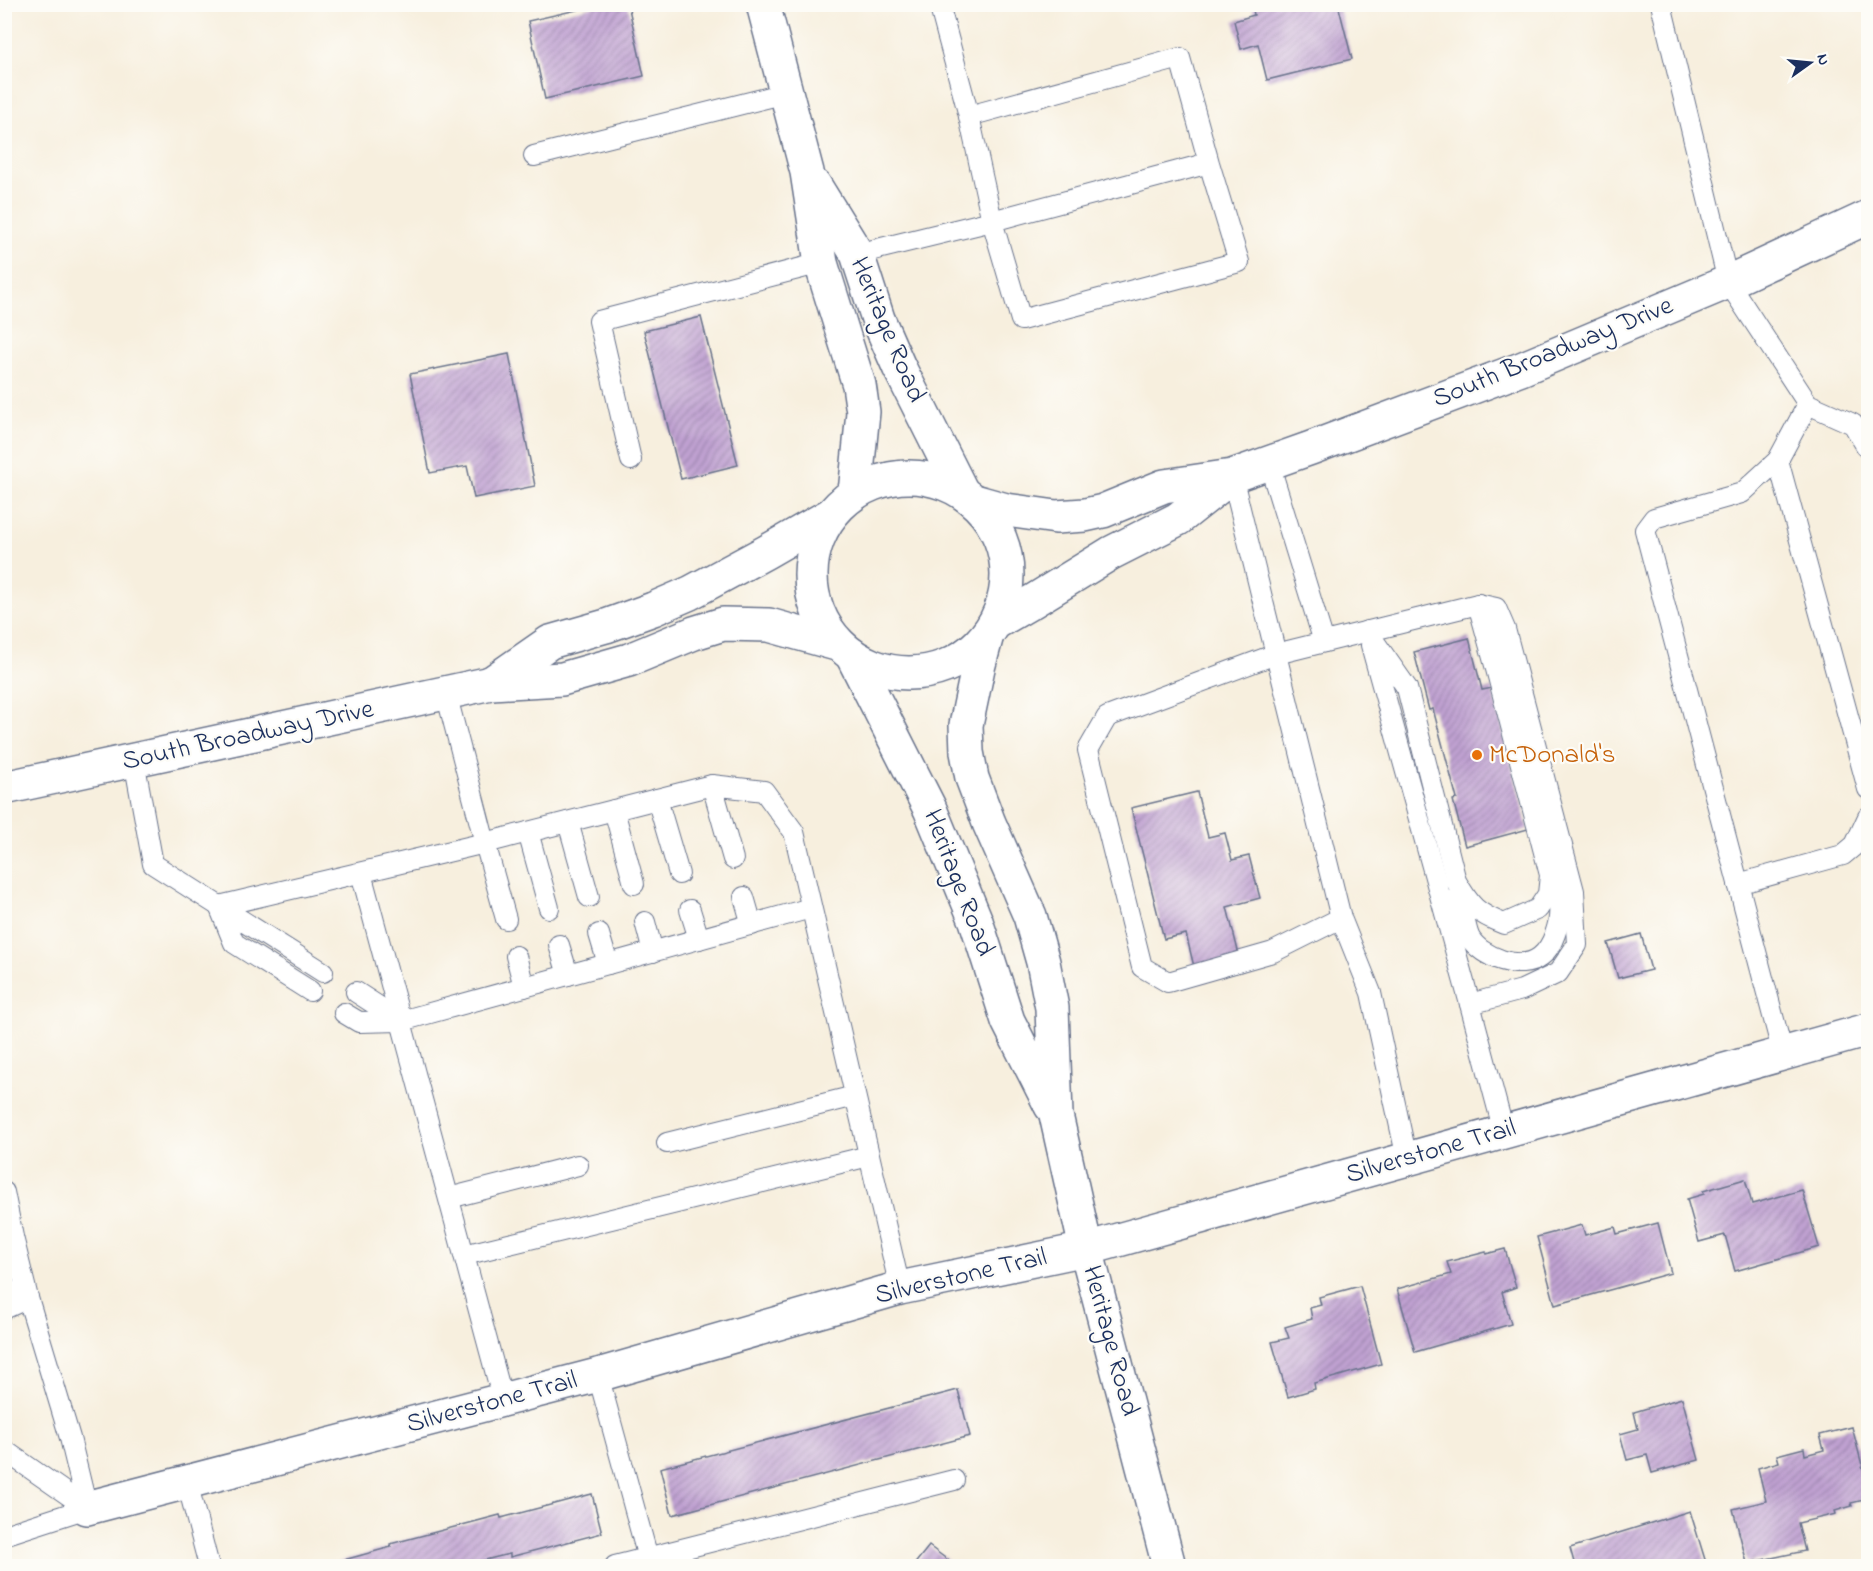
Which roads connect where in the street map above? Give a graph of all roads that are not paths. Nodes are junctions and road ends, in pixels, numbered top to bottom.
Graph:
1 (763, 4) edge
2 (1661, 4) edge
3 (945, 6) edge
4 (786, 93) junction
5 (969, 116) junction
6 (534, 156) dead end
7 (1209, 164) junction
8 (807, 172) junction
9 (1869, 217) edge
10 (992, 221) junction
11 (857, 254) junction
12 (821, 263) junction
13 (1728, 282) junction
14 (1808, 404) junction
15 (1869, 449) edge
16 (631, 460) dead end
17 (1778, 460) junction
18 (1269, 463) junction
19 (1232, 476) junction
20 (968, 496) junction
21 (843, 503) junction
22 (1478, 604) junction
23 (991, 629) junction
24 (1366, 631) junction
25 (1324, 642) junction
26 (846, 650) junction
27 (1276, 654) junction
28 (491, 683) junction
29 (446, 693) junction
30 (134, 760) junction
31 (712, 785) junction
32 (4, 788) edge
33 (1869, 789) edge
34 (657, 799) junction
35 (614, 810) junction
36 (1869, 817) edge
37 (568, 822) junction
38 (528, 832) junction
39 (485, 843) junction
40 (733, 859) dead end
41 (361, 873) junction
42 (680, 874) dead end
43 (1550, 875) junction
44 (1456, 881) junction
45 (634, 884) dead end
46 (1738, 884) junction
47 (589, 897) dead end
48 (744, 897) dead end
49 (219, 906) junction
50 (549, 908) dead end
51 (811, 908) junction
52 (690, 910) dead end
53 (1341, 918) junction
54 (506, 919) dead end
55 (645, 921) dead end
56 (752, 925) junction
57 (600, 934) dead end
58 (699, 939) junction
59 (559, 945) dead end
60 (653, 952) junction
61 (516, 956) dead end
62 (608, 964) junction
63 (323, 972) dead end
64 (568, 975) junction
65 (524, 987) junction
66 (310, 992) dead end
67 (356, 992) dead end
68 (1470, 1004) junction
69 (344, 1012) dead end
70 (401, 1021) junction
71 (1869, 1030) edge
72 (1783, 1054) junction
73 (855, 1096) junction
74 (1056, 1115) junction
75 (1504, 1132) junction
76 (667, 1143) dead end
77 (869, 1156) junction
78 (1407, 1159) junction
79 (578, 1165) dead end
80 (4, 1192) edge
81 (449, 1198) junction
82 (1086, 1249) junction
83 (464, 1255) junction
84 (900, 1288) junction
85 (4, 1290) edge
86 (28, 1298) junction
87 (4, 1309) edge
88 (598, 1375) junction
89 (503, 1400) junction
90 (4, 1450) edge
91 (954, 1480) dead end
92 (187, 1482) junction
93 (87, 1508) junction
94 (4, 1534) edge
95 (648, 1558) junction
96 (209, 1566) edge
97 (615, 1566) edge
98 (1169, 1566) edge

1 - 4 main road, Heritage Road
2 - 13 lane
3 - 5 lane
4 - 6 lane
4 - 8 main road, Heritage Road
5 - 7 lane
5 - 10 lane
7 - 10 lane
7 - 10 lane
8 - 11 main road, Heritage Road
8 - 12 main road, Heritage Road
9 - 13 main road, South Broadway Drive
10 - 11 lane
11 - 20 main road, Heritage Road
12 - 16 lane
12 - 21 main road, Heritage Road
13 - 14 lane
13 - 18 main road, South Broadway Drive
14 - 15 lane
14 - 17 lane
17 - 33 lane
17 - 46 lane
18 - 19 main road, South Broadway Drive
18 - 25 lane
19 - 20 main road, South Broadway Drive
19 - 23 main road, South Broadway Drive
19 - 27 lane
20 - 21 main road
20 - 23 main road
21 - 26 main road
21 - 28 main road, South Broadway Drive
22 - 24 lane
22 - 43 lane
22 - 68 lane
23 - 26 main road
23 - 74 main road, Heritage Road
24 - 25 lane
24 - 44 lane
24 - 68 lane
25 - 27 lane
26 - 28 main road, South Broadway Drive
26 - 74 main road, Heritage Road
27 - 53 lane
27 - 53 lane
28 - 29 main road, South Broadway Drive
29 - 30 main road, South Broadway Drive
29 - 39 lane
30 - 32 main road, South Broadway Drive
30 - 49 lane
31 - 34 lane
31 - 40 lane
31 - 51 lane
34 - 35 lane
34 - 42 lane
35 - 37 lane
35 - 45 lane
36 - 46 lane
37 - 38 lane
37 - 47 lane
38 - 39 lane
38 - 50 lane
39 - 41 lane
39 - 54 lane
41 - 49 lane
41 - 70 lane
43 - 44 lane
43 - 44 lane
46 - 72 lane
48 - 56 lane
49 - 63 lane
49 - 66 lane
51 - 56 lane
51 - 73 lane
52 - 58 lane
53 - 78 lane
55 - 60 lane
56 - 58 lane
57 - 62 lane
58 - 60 lane
59 - 64 lane
60 - 62 lane
61 - 65 lane
62 - 64 lane
64 - 65 lane
65 - 70 lane
67 - 70 lane
68 - 75 lane
69 - 70 lane
70 - 81 lane
71 - 72 main road, Silverstone Trail
72 - 75 main road, Silverstone Trail
73 - 76 lane
73 - 77 lane
74 - 82 main road, Heritage Road
75 - 78 main road, Silverstone Trail
77 - 83 lane
77 - 84 lane
78 - 82 main road, Silverstone Trail
79 - 81 lane
80 - 86 lane
81 - 83 lane
82 - 84 main road, Silverstone Trail
82 - 98 main road, Heritage Road
83 - 89 lane
84 - 88 main road, Silverstone Trail
85 - 86 lane
86 - 87 lane
86 - 93 lane
88 - 89 main road, Silverstone Trail
88 - 95 lane
89 - 92 main road, Silverstone Trail
90 - 93 lane
91 - 95 lane
92 - 93 main road, Silverstone Trail
92 - 96 lane
93 - 94 lane
95 - 97 lane

